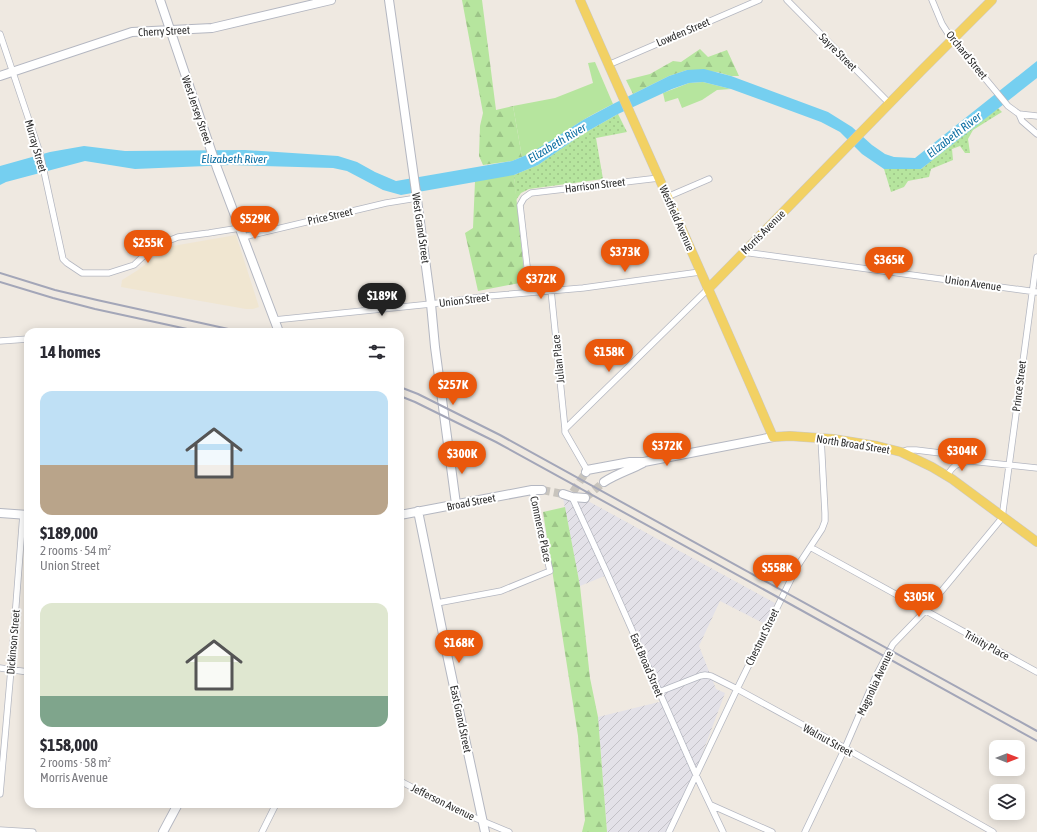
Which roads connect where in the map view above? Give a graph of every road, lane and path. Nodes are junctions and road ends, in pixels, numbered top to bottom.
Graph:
1 (160, 0) edge
2 (331, 0) edge
3 (389, 0) edge
4 (580, 0) edge
5 (759, 0) edge
6 (787, 0) edge
7 (932, 0) edge
8 (992, 0) edge
9 (170, 30) junction
10 (0, 34) edge
11 (952, 39) junction
12 (608, 65) junction
13 (13, 72) junction
14 (0, 76) edge
15 (890, 103) junction
16 (1018, 114) junction
17 (1037, 116) edge
18 (1037, 134) edge
19 (659, 178) junction
20 (709, 179) dead end
21 (416, 195) junction
22 (667, 197) junction
23 (240, 228) junction
24 (243, 237) junction
25 (743, 252) junction
26 (1037, 257) edge
27 (700, 272) junction
28 (708, 289) junction
29 (551, 290) junction
30 (530, 292) junction
31 (1034, 292) edge
32 (431, 304) junction
33 (274, 320) junction
34 (277, 328) edge
35 (24, 338) edge
36 (0, 341) edge
37 (565, 429) junction
38 (773, 437) junction
39 (821, 438) junction
40 (901, 452) junction
41 (970, 461) junction
42 (644, 462) junction
43 (1009, 465) junction
44 (1037, 468) edge
45 (586, 471) joint
46 (947, 476) junction
47 (604, 482) tunnel mouth
48 (532, 490) junction
49 (542, 490) tunnel mouth
50 (563, 494) tunnel mouth
51 (573, 495) junction
52 (585, 498) dead end
53 (456, 504) junction
54 (418, 511) junction
55 (0, 513) edge
56 (24, 514) edge
57 (404, 514) edge
58 (1002, 515) junction
59 (24, 525) edge
60 (1037, 542) edge
61 (810, 547) junction
62 (437, 603) junction
63 (925, 611) junction
64 (0, 668) edge
65 (11, 669) junction
66 (24, 671) edge
67 (1037, 672) edge
68 (737, 689) junction
69 (659, 692) junction
70 (844, 748) junction
71 (696, 775) junction
72 (404, 783) edge
73 (0, 794) edge
74 (711, 805) junction
75 (176, 808) edge
76 (274, 808) edge
77 (482, 821) junction
78 (981, 829) edge
79 (0, 830) edge
80 (33, 832) edge
81 (164, 832) edge
82 (262, 832) edge
83 (485, 832) edge
84 (509, 832) edge
85 (669, 832) edge
86 (723, 832) edge
87 (772, 832) edge
88 (805, 832) edge
89 (993, 832) edge

1 - 9 street, West Jersey Street
2 - 9 street, Cherry Street
3 - 21 street, West Grand Street
4 - 12 main road, Westfield Avenue
5 - 12 street, Lowden Street
6 - 15 street, Sayre Street
7 - 11 street, Orchard Street
8 - 11 main road, Morris Avenue
9 - 13 street, Cherry Street
9 - 23 street, West Jersey Street
10 - 13 street, Murray Street
11 - 15 main road, Morris Avenue
11 - 16 street, Orchard Street
12 - 19 main road, Westfield Avenue
13 - 14 street, Cherry Street
13 - 23 street, Murray Street
15 - 25 main road, Morris Avenue
16 - 17 street
16 - 18 street, Orchard Street
19 - 22 main road, Westfield Avenue
19 - 30 street, Harrison Street
20 - 22 street
21 - 24 street, Price Street
21 - 32 street, West Grand Street
22 - 27 main road, Westfield Avenue
23 - 24 street, West Jersey Street
24 - 33 street, West Jersey Street
25 - 28 main road, Morris Avenue
25 - 31 street, Union Avenue
26 - 31 street, Prince Street
27 - 28 main road, Westfield Avenue
27 - 29 street, Union Street
28 - 37 street, Morris Avenue
28 - 38 main road, Westfield Avenue
29 - 30 street, Union Street
29 - 37 street, Julian Place
30 - 32 street, Union Street
31 - 43 street, Prince Street
32 - 33 street, Union Street
32 - 53 street, West Grand Street
33 - 34 street, West Jersey Street
35 - 36 street
37 - 45 street
38 - 39 main road, North Broad Street
38 - 42 street, North Broad Street
39 - 40 main road, North Broad Street
39 - 61 street, Chestnut Street
40 - 41 street
40 - 46 main road, North Broad Street
41 - 43 street
41 - 46 street
42 - 45 street, North Broad Street
42 - 47 street, North Broad Street
43 - 44 street
43 - 58 street, Prince Street
46 - 58 main road, North Broad Street
48 - 49 street, Broad Street
48 - 53 street, Broad Street
48 - 62 street, Commerce Place
50 - 51 street
51 - 52 street
51 - 69 street, East Broad Street
53 - 54 street, Broad Street
54 - 57 street, Broad Street
54 - 62 street, East Grand Street
55 - 56 street
58 - 60 main road, North Broad Street
58 - 63 street, Magnolia Avenue
59 - 65 street, Dickinson Street
61 - 63 street, Trinity Place
61 - 68 street, Chestnut Street
62 - 77 street, East Grand Street
63 - 67 street, Trinity Place
63 - 70 street, Magnolia Avenue
64 - 65 street
65 - 66 street
65 - 73 street, Dickinson Street
68 - 69 street, Walnut Street
68 - 70 street, Walnut Street
68 - 71 street, Chestnut Street
69 - 71 street, East Broad Street
70 - 78 street, Walnut Street
70 - 88 street, Magnolia Avenue
71 - 74 street, East Broad Street
71 - 85 street, Chestnut Street
72 - 77 street, Jefferson Avenue
74 - 86 street, East Broad Street
74 - 87 street
75 - 81 street
76 - 82 street
77 - 83 street, East Grand Street
77 - 84 street, Jefferson Avenue
78 - 89 street, Walnut Street
79 - 80 street

